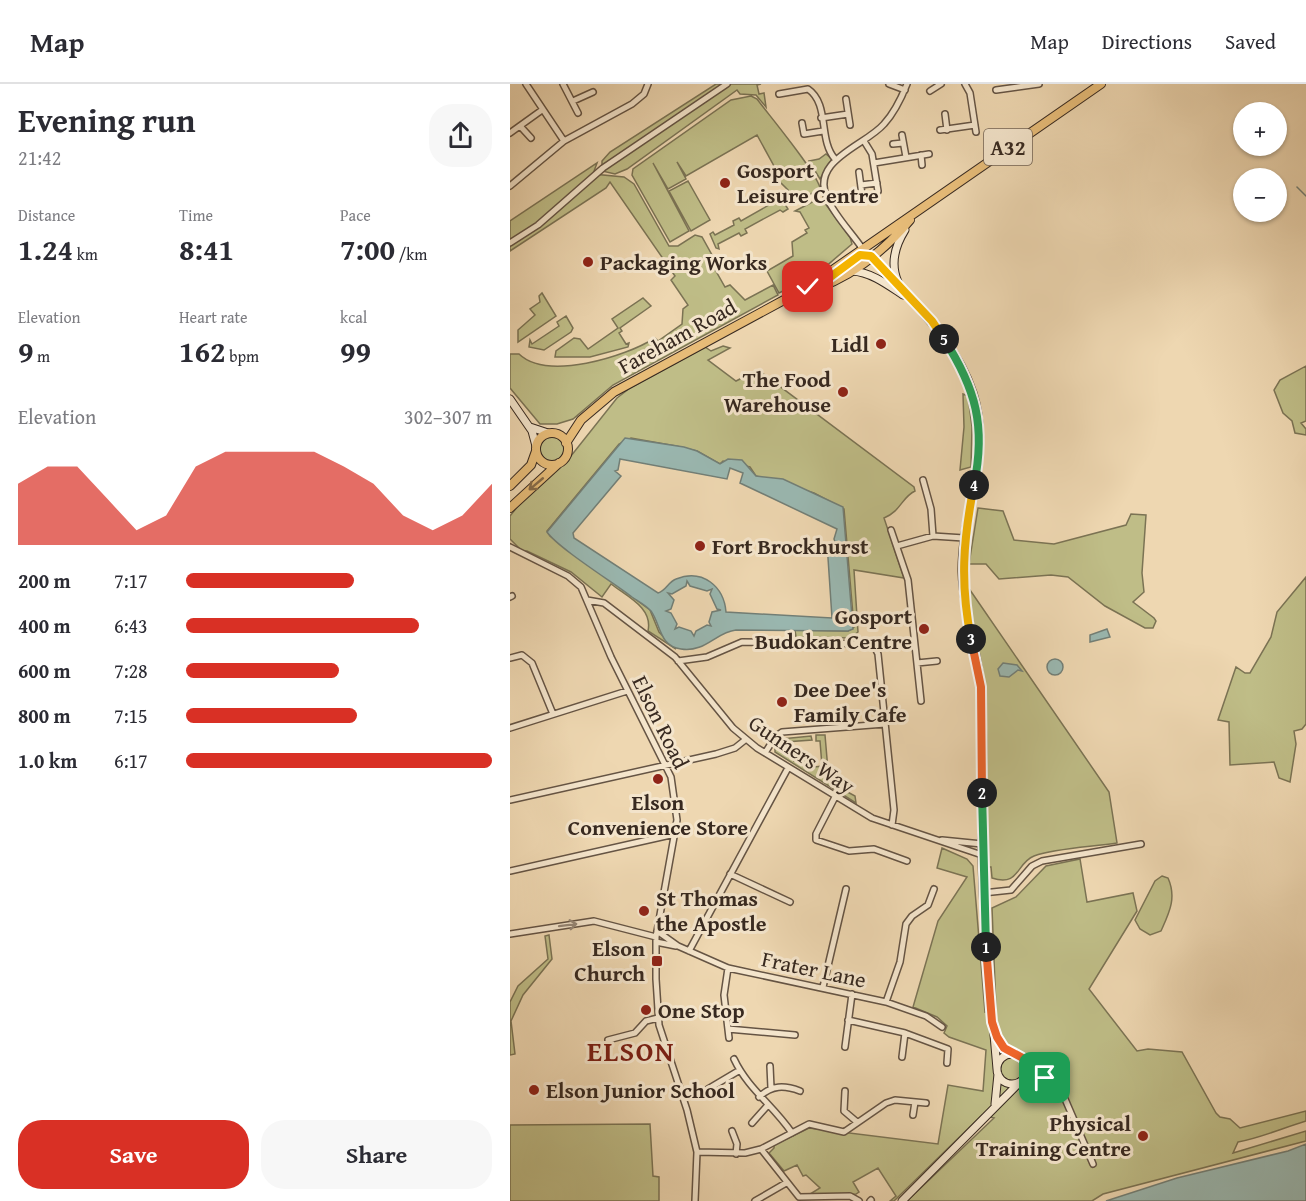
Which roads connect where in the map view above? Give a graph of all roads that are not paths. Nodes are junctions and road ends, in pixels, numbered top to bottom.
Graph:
1 (527, 84) edge
2 (563, 84) edge
3 (648, 84) edge
4 (727, 84) edge
5 (787, 84) edge
6 (889, 84) edge
7 (965, 84) edge
8 (1040, 84) edge
9 (1101, 84) edge
10 (939, 85) edge
11 (1018, 86) edge
12 (906, 87) edge
13 (1004, 89) junction
14 (996, 90) dead end
15 (930, 91) dead end
16 (1042, 91) dead end
17 (593, 93) dead end
18 (789, 93) junction
19 (779, 94) dead end
20 (1005, 97) dead end
21 (846, 99) dead end
22 (573, 101) junction
23 (542, 110) junction
24 (578, 113) dead end
25 (848, 114) junction
26 (945, 114) dead end
27 (822, 118) junction
28 (802, 123) dead end
29 (850, 125) dead end
30 (520, 126) junction
31 (824, 131) junction
32 (510, 133) edge
33 (902, 135) dead end
34 (531, 138) dead end
35 (564, 141) junction
36 (864, 141) junction
37 (903, 143) junction
38 (893, 144) dead end
39 (929, 154) dead end
40 (921, 155) junction
41 (906, 157) junction
42 (836, 159) junction
43 (874, 163) junction
44 (922, 165) dead end
45 (859, 172) dead end
46 (877, 183) junction
47 (861, 185) junction
48 (510, 186) edge
49 (878, 191) dead end
50 (862, 195) dead end
51 (913, 217) junction
52 (510, 243) edge
53 (862, 248) junction
54 (871, 256) junction
55 (851, 271) junction
56 (808, 287) junction
57 (903, 290) junction
58 (797, 293) junction
59 (918, 306) junction
60 (510, 399) edge
61 (581, 420) junction
62 (529, 425) junction
63 (549, 433) junction
64 (566, 443) junction
65 (536, 448) junction
66 (562, 461) junction
67 (923, 480) dead end
68 (510, 486) edge
69 (510, 508) edge
70 (891, 530) dead end
71 (933, 536) junction
72 (964, 538) junction
73 (510, 542) edge
74 (897, 546) junction
75 (512, 548) edge
76 (588, 600) junction
77 (510, 658) edge
78 (678, 661) junction
79 (937, 661) dead end
80 (917, 663) junction
81 (627, 691) junction
82 (921, 700) dead end
83 (553, 714) junction
84 (885, 724) junction
85 (510, 728) edge
86 (745, 740) junction
87 (765, 753) junction
88 (666, 765) junction
89 (788, 768) junction
90 (835, 797) junction
91 (510, 800) edge
92 (892, 825) junction
93 (675, 834) junction
94 (938, 840) junction
95 (982, 844) junction
96 (1141, 844) dead end
97 (982, 855) junction
98 (907, 861) dead end
99 (510, 871) edge
100 (730, 874) junction
101 (846, 889) dead end
102 (983, 893) junction
103 (940, 894) dead end
104 (790, 902) dead end
105 (510, 934) edge
106 (656, 937) junction
107 (678, 946) junction
108 (689, 951) junction
109 (728, 968) junction
110 (823, 987) junction
111 (852, 994) junction
112 (886, 1002) junction
113 (658, 1018) junction
114 (848, 1020) junction
115 (992, 1022) junction
116 (942, 1027) dead end
117 (728, 1029) junction
118 (905, 1033) junction
119 (795, 1035) dead end
120 (729, 1038) dead end
121 (608, 1040) dead end
122 (845, 1047) dead end
123 (1016, 1054) junction
124 (903, 1057) dead end
125 (734, 1059) dead end
126 (1025, 1062) junction
127 (947, 1063) dead end
128 (770, 1066) dead end
129 (740, 1070) junction
130 (997, 1070) junction
131 (1045, 1078) junction
132 (1022, 1080) junction
133 (771, 1088) junction
134 (708, 1089) dead end
135 (800, 1090) dead end
136 (845, 1091) dead end
137 (759, 1097) junction
138 (915, 1102) junction
139 (926, 1103) dead end
140 (768, 1105) junction
141 (992, 1109) junction
142 (913, 1115) dead end
143 (857, 1122) junction
144 (752, 1123) dead end
145 (732, 1131) dead end
146 (792, 1133) junction
147 (760, 1149) junction
148 (697, 1152) junction
149 (736, 1154) junction
150 (1093, 1164) dead end
151 (786, 1183) junction
152 (815, 1200) edge
153 (695, 1201) edge
154 (755, 1201) edge
155 (859, 1201) edge
156 (902, 1201) edge

1 - 23 street
2 - 22 street
3 - 35 street
4 - 52 street
5 - 18 street
6 - 12 street
7 - 26 street
8 - 11 street
8 - 16 street
9 - 51 main road, Fareham Road / A32
10 - 15 street
11 - 13 street
12 - 36 street
13 - 14 street
13 - 20 street
17 - 22 street
18 - 19 street
18 - 27 street
21 - 25 street
22 - 24 street
23 - 30 street
23 - 35 street
25 - 27 street
25 - 29 street
27 - 31 street
28 - 31 street
30 - 32 street
30 - 34 street
31 - 42 street
33 - 37 street
35 - 48 street
36 - 42 street
36 - 43 street
37 - 38 street
37 - 41 street
39 - 40 street
40 - 41 street
40 - 44 street
41 - 43 street
42 - 53 street
43 - 46 street
45 - 47 street
46 - 47 street
46 - 49 street
47 - 50 street
51 - 53 main road, Fareham Road / A32
51 - 54 main road, Fareham Road / A32
51 - 57 street
53 - 54 main road
53 - 56 main road, Fareham Road / A32
54 - 55 main road, Fareham Road / A32
54 - 56 main road, A32
54 - 57 street
55 - 58 main road, Fareham Road / A32
55 - 59 street
56 - 58 main road, Fareham Road / A32
57 - 59 street
58 - 61 main road, Fareham Road / A32
59 - 72 street
60 - 62 street
61 - 63 main road, Fareham Road / A32
61 - 64 main road, Fareham Road / A32
62 - 63 street
62 - 65 street
63 - 64 main road
63 - 65 main road
64 - 66 main road
65 - 66 main road
65 - 68 main road
66 -> 69 main road
67 - 71 street
70 - 74 street
71 - 72 street
71 - 74 street
72 - 95 street
73 - 75 street, Elson Road
74 - 80 street
75 - 76 street, Elson Road
76 - 78 street, Gunners Way
76 - 81 street, Elson Road
77 - 83 street
78 - 84 street
78 - 86 street, Gunners Way
79 - 80 street
80 - 82 street
81 - 83 street
81 - 88 street, Elson Road
83 - 85 street
84 - 87 street
84 - 92 street
86 - 87 street, Gunners Way
86 - 88 street
87 - 89 street, Gunners Way
88 - 91 street
88 - 93 street, Elson Road
89 - 90 street, Gunners Way
89 - 100 street
90 - 92 street, Gunners Way
90 - 98 street
92 - 94 street, Gunners Way
93 - 99 street
93 - 106 street, Elson Road
94 - 95 street, Gunners Way
94 - 97 street, Gunners Way
95 - 97 street
96 - 102 street
97 - 102 street
100 - 104 street
100 - 108 street
101 - 110 street
102 - 115 street
103 - 112 street
105 -> 106 street
106 - 107 street, Frater Lane
106 - 107 street, Frater Lane
106 - 113 street, Elson Road
107 - 108 street, Frater Lane
108 - 109 street, Frater Lane
109 - 110 street, Frater Lane
109 - 117 street
110 - 111 street, Frater Lane
111 - 112 street, Frater Lane
111 - 114 street
112 - 116 street, Frater Lane
113 - 121 street
113 - 148 street, Elson Road
114 - 118 street
114 - 122 street
115 - 123 street
115 - 130 street
117 - 119 street
117 - 120 street
118 - 124 street
118 - 127 street
123 - 126 street
123 - 130 street
125 - 129 street
126 - 131 street
126 - 132 street
128 - 133 street
129 - 134 street
129 - 137 street
130 - 132 street
130 - 141 street
131 - 132 street
131 - 150 street
132 - 141 street
133 - 135 street
133 - 137 street
136 - 143 street
137 - 140 street
138 - 139 street
138 - 142 street
138 - 143 street
140 - 144 street
140 - 146 street
141 - 156 street
143 - 146 street
145 - 149 street
146 - 147 street
147 - 149 street
147 - 151 street
148 - 149 street
148 - 153 street, Elson Road
151 - 152 street
151 - 154 street
152 - 155 street

